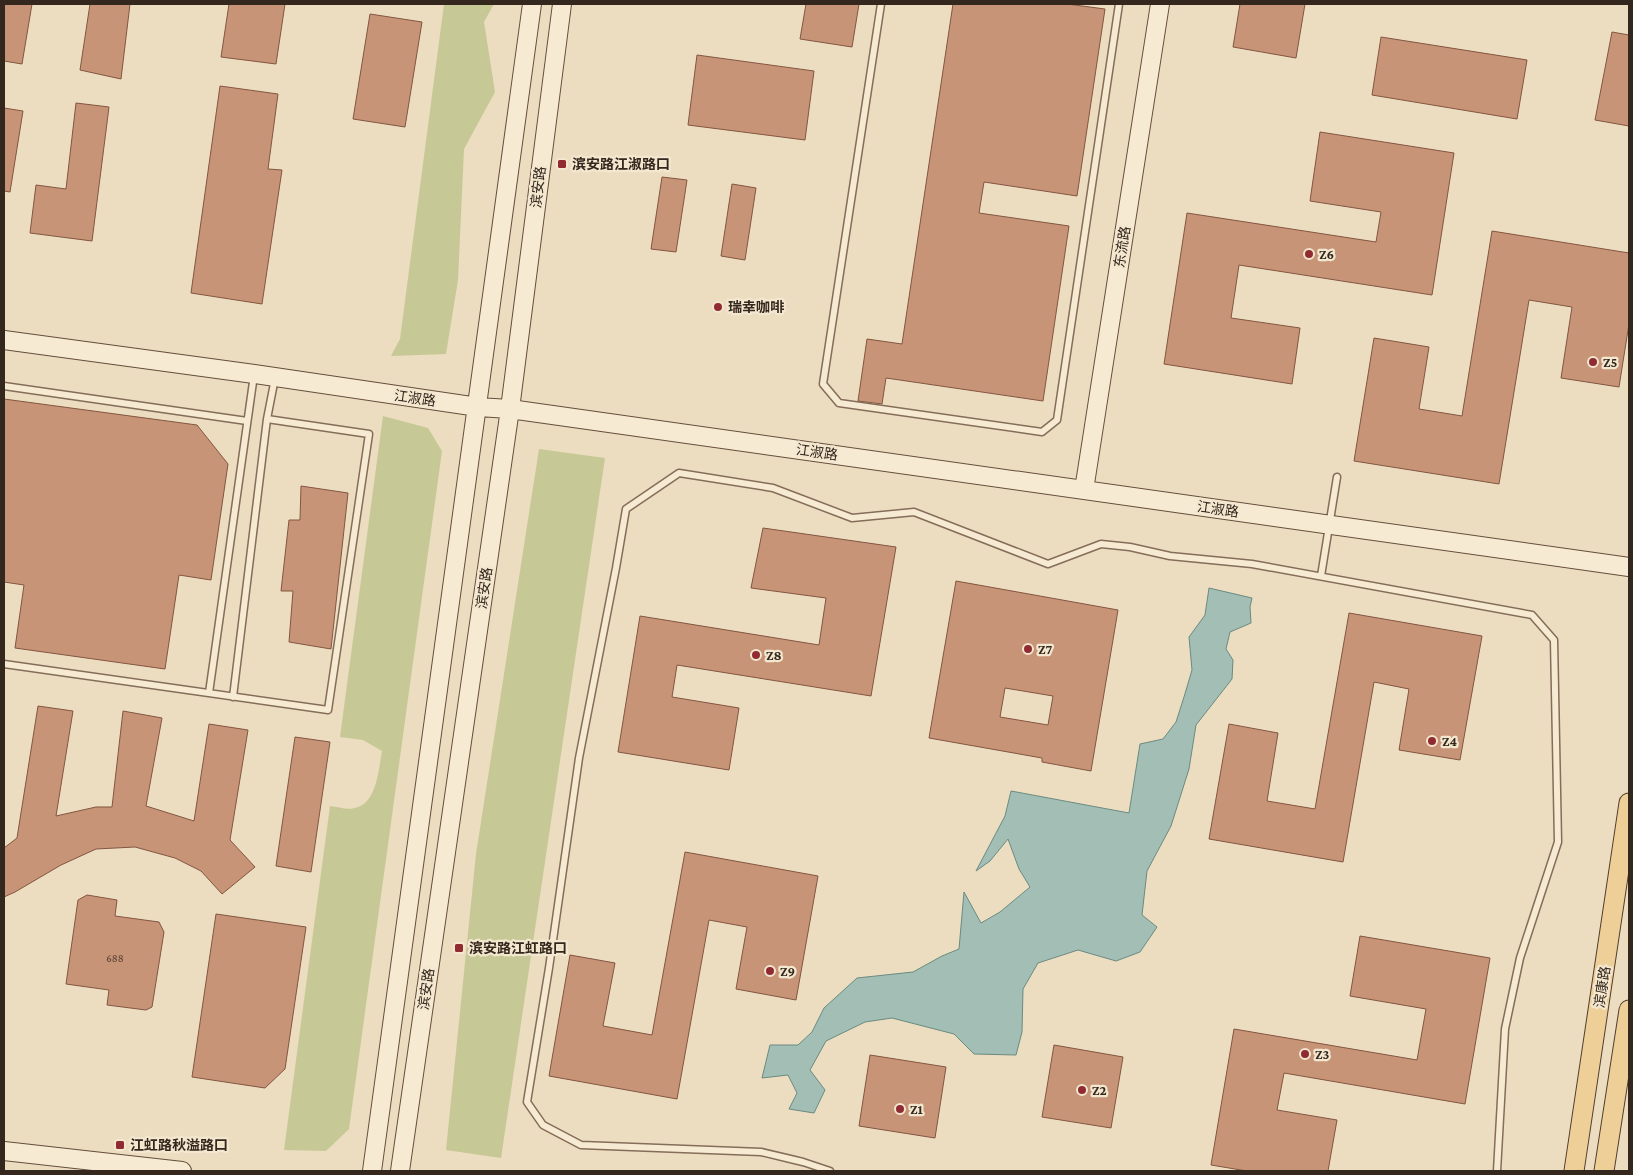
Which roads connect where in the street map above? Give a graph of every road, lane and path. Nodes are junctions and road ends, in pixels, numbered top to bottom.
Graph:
1 (532, 4) edge
2 (562, 4) edge
3 (881, 4) edge
4 (1119, 4) edge
5 (1160, 4) edge
6 (4, 340) edge
7 (254, 374) junction
8 (275, 377) junction
9 (4, 386) edge
10 (478, 407) junction
11 (510, 409) junction
12 (267, 419) junction
13 (247, 422) junction
14 (1337, 476) dead end
15 (1084, 490) junction
16 (1329, 524) junction
17 (1629, 567) edge
18 (1321, 576) junction
19 (4, 664) edge
20 (208, 693) junction
21 (233, 697) junction
22 (1629, 803) edge
23 (1629, 1010) edge
24 (4, 1151) edge
25 (182, 1171) edge
26 (372, 1171) edge
27 (400, 1171) edge
28 (830, 1171) edge
29 (1496, 1171) edge
30 (1574, 1171) edge
31 (1604, 1171) edge

1 - 10 main road, 滨安路
2 - 11 main road, 滨安路
3 - 4 lane
5 - 15 main road, 东流路
6 - 7 main road, 江淑路
7 - 8 main road, 江淑路
7 - 13 lane
8 - 10 main road, 江淑路
8 - 12 lane
9 - 13 lane
10 - 11 main road, 江淑路
10 - 26 main road, 滨安路
11 - 15 main road, 江淑路
11 - 27 main road, 滨安路
12 - 21 lane
12 - 21 lane
13 - 20 lane
14 - 16 lane
15 - 16 main road, 江淑路
16 - 17 main road, 江淑路
16 - 18 lane
18 - 28 lane
18 - 29 lane
19 - 20 lane
20 - 21 lane
22 - 30 main road, 滨康路
23 - 31 main road
24 - 25 main road

